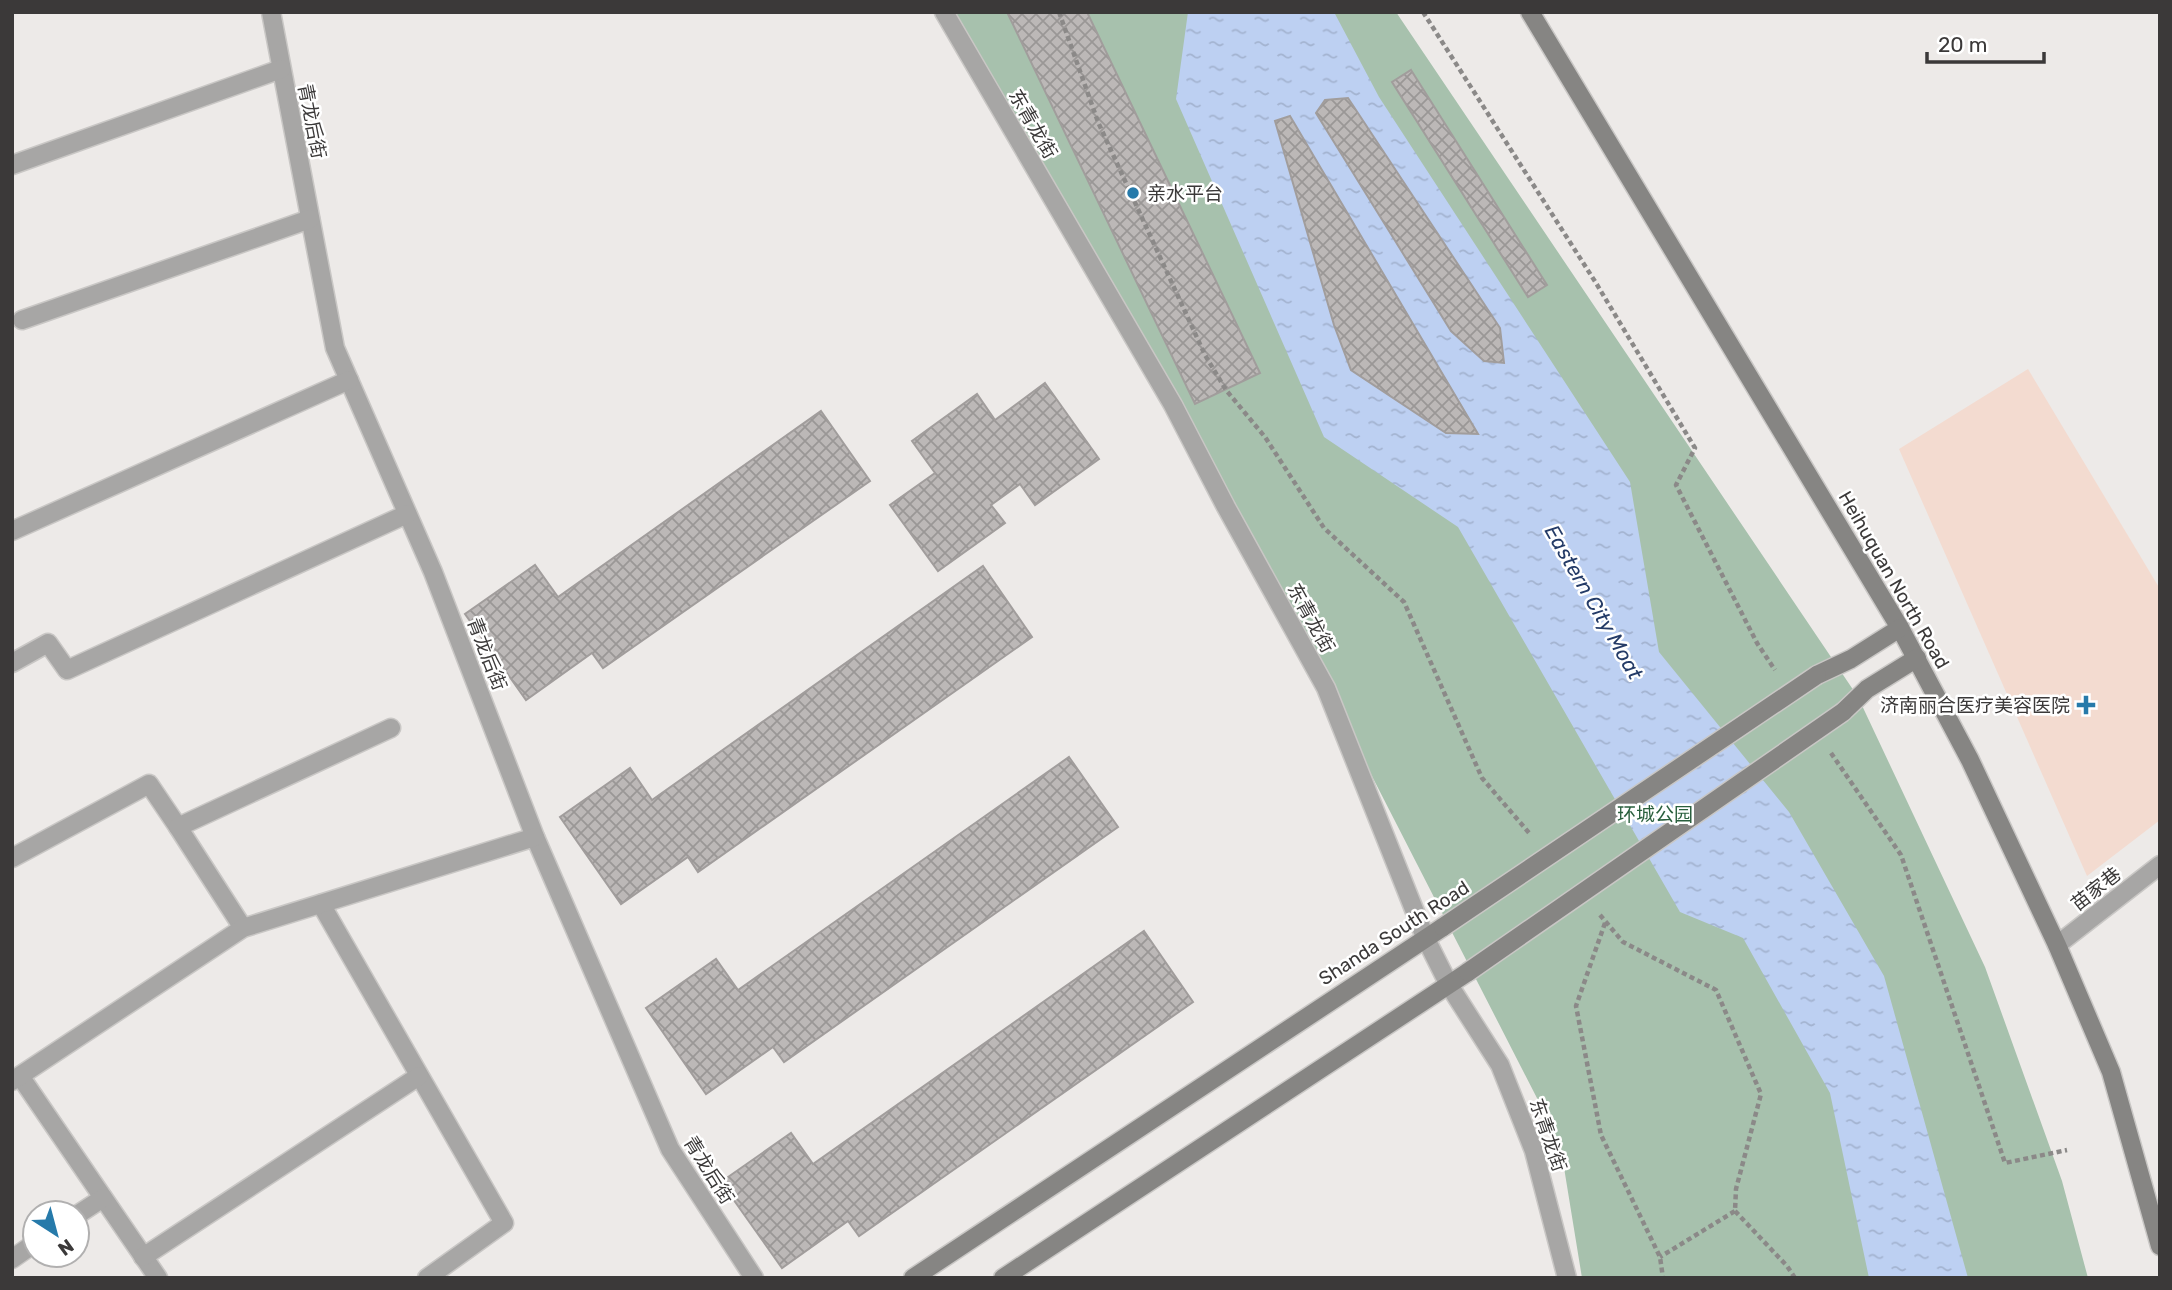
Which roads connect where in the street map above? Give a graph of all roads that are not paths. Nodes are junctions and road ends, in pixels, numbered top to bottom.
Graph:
1 (271, 12) edge
2 (944, 12) edge
3 (1530, 12) edge
4 (281, 69) junction
5 (12, 165) edge
6 (310, 219) junction
7 (22, 320) dead end
8 (349, 380) junction
9 (407, 514) junction
10 (12, 531) edge
11 (1900, 628) junction
12 (1917, 658) junction
13 (12, 663) edge
14 (391, 728) dead end
15 (178, 827) junction
16 (536, 837) junction
17 (12, 859) edge
18 (2160, 865) edge
19 (320, 904) junction
20 (243, 929) junction
21 (1425, 937) junction
22 (2057, 945) junction
23 (1449, 985) junction
24 (419, 1076) junction
25 (16, 1078) edge
26 (103, 1198) junction
27 (91, 1206) edge
28 (2160, 1246) edge
29 (143, 1257) junction
30 (158, 1278) edge
31 (427, 1278) edge
32 (754, 1278) edge
33 (913, 1278) edge
34 (1003, 1278) edge
35 (1567, 1278) edge

1 - 4 street, 青龙后街
2 - 21 street, 东青龙街
3 - 11 main road, Heihuquan North Road
4 - 5 street
4 - 6 street, 青龙后街
6 - 7 street
6 - 8 street, 青龙后街
8 - 9 street, 青龙后街
8 - 10 street
9 - 13 street
9 - 16 street, 青龙后街
11 - 12 main road, Heihuquan North Road
11 - 21 main road, Shanda South Road, bridge
12 - 22 main road, Heihuquan North Road
12 - 23 main road, bridge
14 - 15 street
15 - 17 street
15 - 20 street
16 - 19 street
16 - 32 street, 青龙后街
18 - 22 street, 苗家巷
19 - 20 street
19 - 24 street
20 - 25 street
21 - 23 street, 东青龙街
21 - 33 main road, Shanda South Road
22 - 28 main road, Heihuquan North Road
23 - 34 main road
23 - 35 street, 东青龙街
24 - 29 street
24 - 31 street
25 - 26 street
26 - 27 street
26 - 29 street
29 - 30 street

